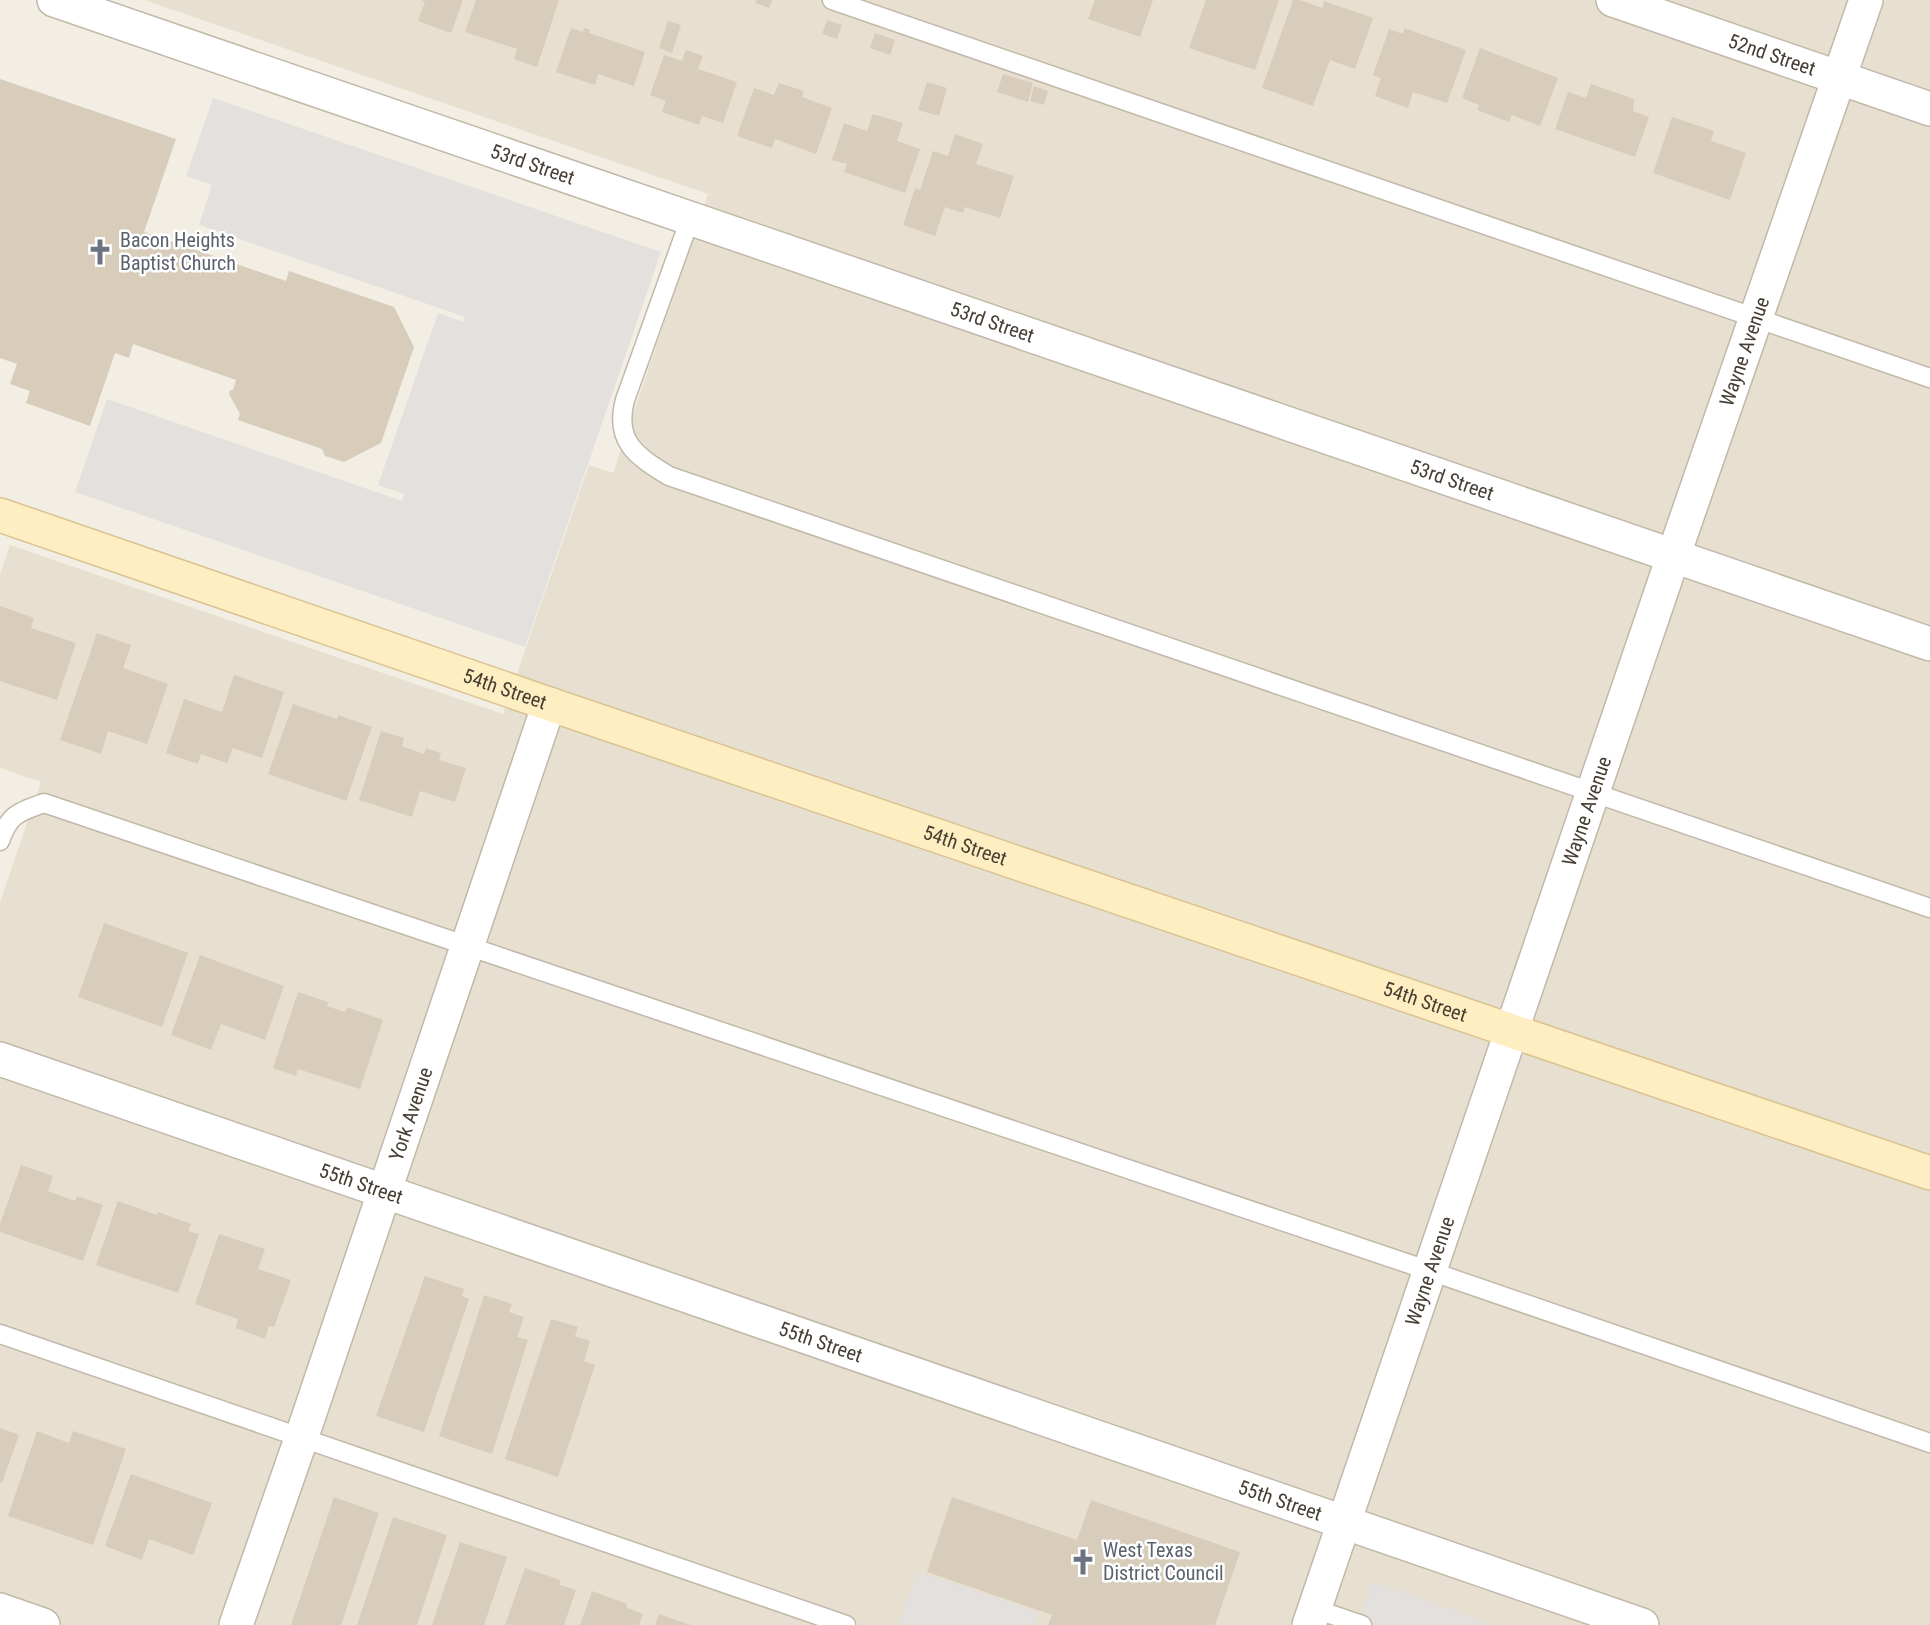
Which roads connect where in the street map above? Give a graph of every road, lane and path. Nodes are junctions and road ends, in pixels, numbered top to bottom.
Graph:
1 (54, 0) edge
2 (832, 0) edge
3 (1613, 0) edge
4 (1866, 0) edge
5 (1839, 78) junction
6 (1930, 109) edge
7 (690, 219) junction
8 (1756, 318) junction
9 (1930, 378) edge
10 (0, 515) edge
11 (1673, 557) junction
12 (1930, 644) edge
13 (549, 705) junction
14 (1593, 792) junction
15 (0, 841) edge
16 (1930, 908) edge
17 (468, 945) junction
18 (1512, 1031) junction
19 (0, 1059) edge
20 (1930, 1173) edge
21 (385, 1192) junction
22 (1430, 1271) junction
23 (0, 1334) edge
24 (301, 1439) junction
25 (1930, 1443) edge
26 (1344, 1523) junction
27 (0, 1610) edge
28 (1312, 1617) edge
29 (1635, 1624) edge
30 (43, 1625) edge
31 (236, 1625) edge
32 (846, 1625) edge
33 (1362, 1625) edge

1 - 7 street, 53rd Street
2 - 8 lane
3 - 5 street, 52nd Street
4 - 5 street, Wayne Avenue
5 - 6 street, 52nd Street
5 - 8 street, Wayne Avenue
7 - 11 street, 53rd Street
7 - 14 lane
8 - 9 lane
8 - 11 street, Wayne Avenue
10 - 13 street, 54th Street
11 - 12 street, 53rd Street
11 - 14 street, Wayne Avenue
13 - 17 street, York Avenue
13 - 18 street, 54th Street
14 - 16 lane
14 - 18 street, Wayne Avenue
15 - 17 lane
17 - 21 street, York Avenue
17 - 22 lane
18 - 20 street, 54th Street
18 - 22 street, Wayne Avenue
19 - 21 street, 55th Street
21 - 24 street, York Avenue
21 - 26 street, 55th Street
22 - 25 lane
22 - 26 street, Wayne Avenue
23 - 24 lane
24 - 31 street, York Avenue
24 - 32 lane
26 - 28 street, Wayne Avenue
26 - 29 street, 55th Street
27 - 30 street
28 - 33 lane

